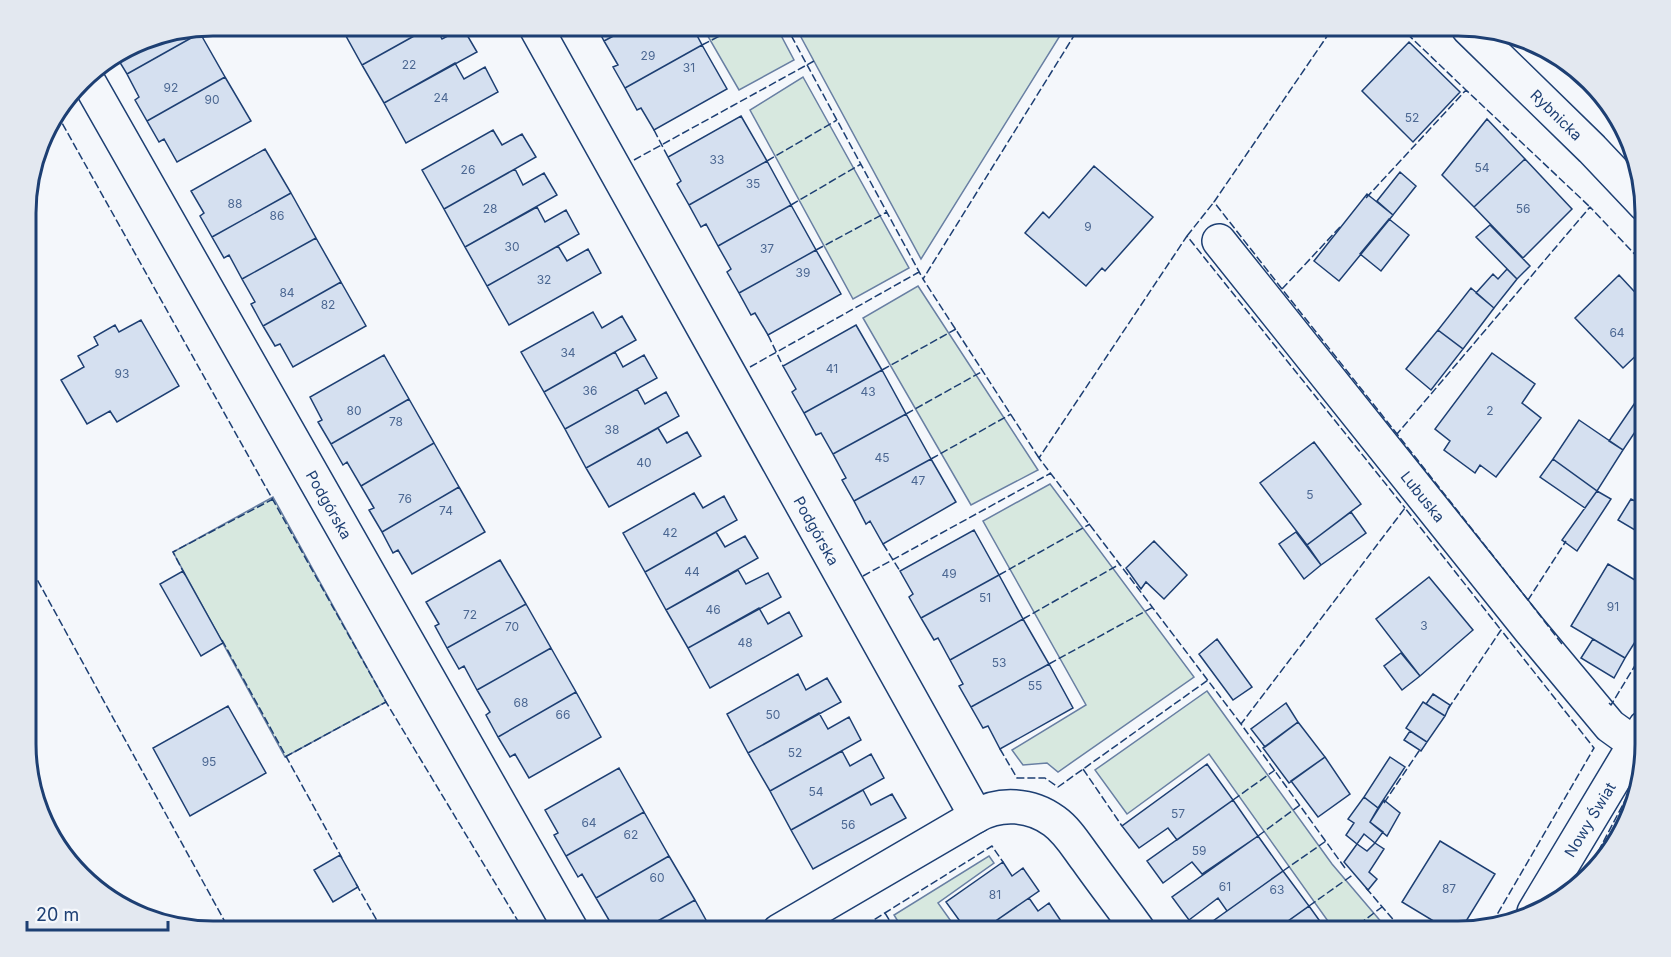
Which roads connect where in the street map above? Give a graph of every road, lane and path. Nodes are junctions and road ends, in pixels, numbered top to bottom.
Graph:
1 (541, 36) edge
2 (1478, 38) edge
3 (91, 85) edge
4 (1634, 191) edge
5 (1219, 241) dead end
6 (1635, 734) edge
7 (1635, 743) edge
8 (976, 816) junction
9 (1542, 899) edge
10 (566, 921) edge
11 (796, 921) edge
12 (1132, 921) edge

1 - 8 street, Podgórska
2 - 4 street, Rybnicka
3 - 10 street, Podgórska
5 - 6 street, Lubuska
7 - 9 street, Nowy Świat
8 - 11 street
8 - 12 street

